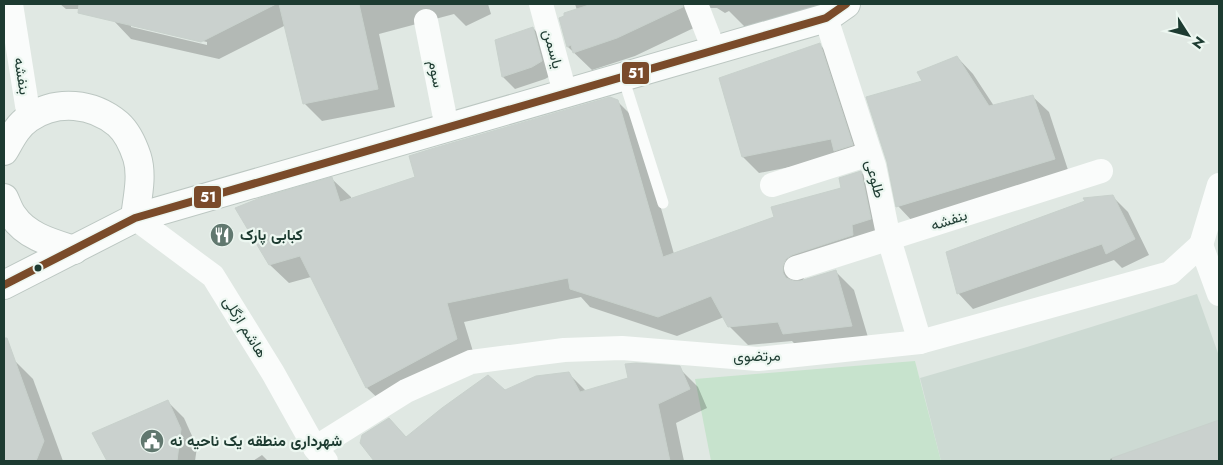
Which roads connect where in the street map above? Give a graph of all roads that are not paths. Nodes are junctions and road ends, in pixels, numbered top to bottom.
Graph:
1 (11, 4) edge
2 (541, 4) edge
3 (696, 4) edge
4 (836, 11) edge
5 (426, 21) dead end
6 (714, 50) junction
7 (623, 77) junction
8 (565, 93) junction
9 (447, 128) junction
10 (13, 132) edge
11 (869, 154) junction
12 (1101, 171) dead end
13 (772, 185) dead end
14 (1219, 185) edge
15 (4, 198) edge
16 (663, 204) dead end
17 (135, 218) junction
18 (889, 239) junction
19 (1201, 245) junction
20 (74, 250) junction
21 (796, 268) dead end
22 (4, 285) edge
23 (1219, 294) edge
24 (920, 342) junction
25 (320, 454) edge

1 - 10 street, بنفشه
2 - 8 street, یاسمن
3 - 6 street
4 - 6 main road
4 - 11 street, طلوعی
5 - 9 street, سوم
6 - 7 main road
7 - 8 main road
7 - 16 lane
8 - 9 main road
9 - 17 main road
10 - 17 main road
11 - 13 street
11 - 18 street, طلوعی
12 - 18 street, بنفشه
14 - 19 street
15 - 20 main road
17 - 20 main road
17 - 25 street, هاشم ازگلی
18 - 21 street, بنفشه
18 - 24 street, طلوعی
19 - 23 street
19 - 24 street, مرتضوی
20 - 22 main road
24 - 25 street, مرتضوی

